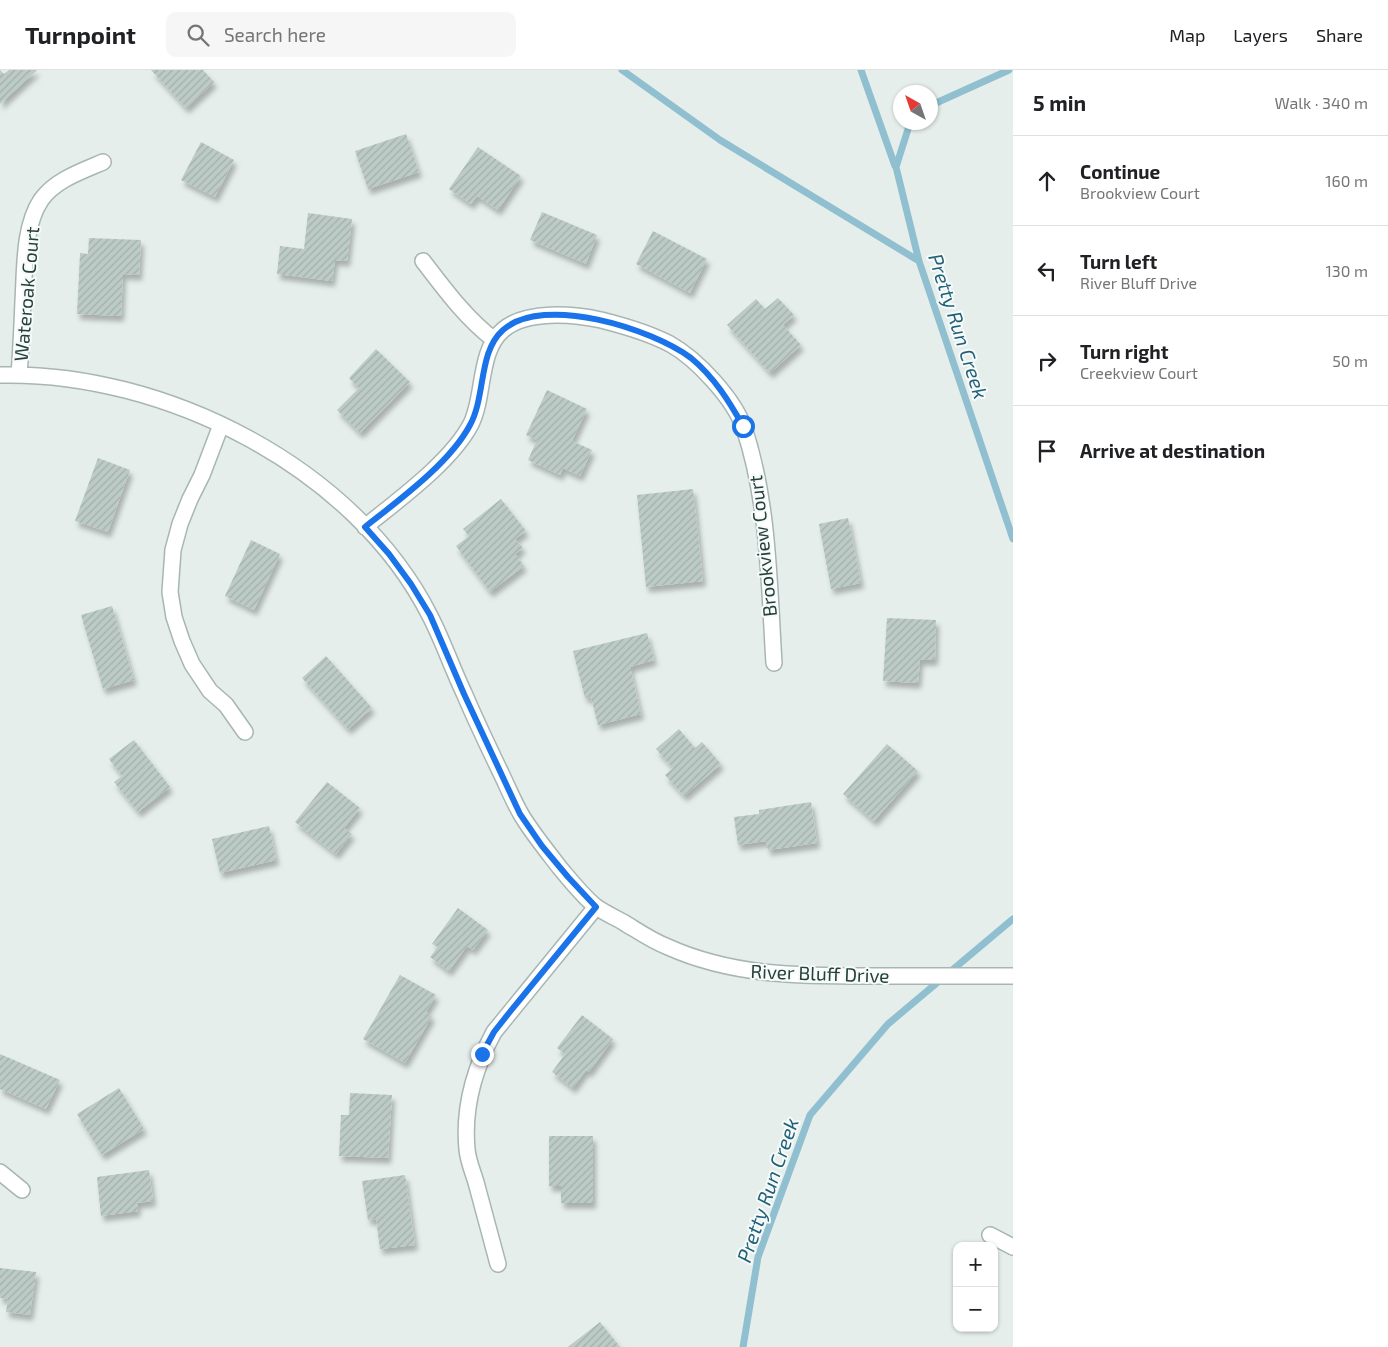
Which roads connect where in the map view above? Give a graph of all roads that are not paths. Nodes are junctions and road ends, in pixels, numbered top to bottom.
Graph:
1 (103, 162) dead end
2 (423, 261) dead end
3 (494, 340) junction
4 (19, 374) junction
5 (0, 375) edge
6 (221, 426) junction
7 (365, 527) junction
8 (774, 663) dead end
9 (245, 732) dead end
10 (596, 907) junction
11 (1013, 976) edge
12 (0, 1172) edge
13 (22, 1190) dead end
14 (990, 1235) dead end
15 (1013, 1247) edge
16 (498, 1264) dead end

1 - 4 street, Wateroak Court
2 - 3 street
3 - 7 street, Brookview Court
3 - 8 street, Brookview Court
4 - 5 street, River Bluff Drive
4 - 6 street, River Bluff Drive
6 - 7 street, River Bluff Drive
6 - 9 street
7 - 10 street, River Bluff Drive
10 - 11 street, River Bluff Drive
10 - 16 street
12 - 13 street
14 - 15 street

